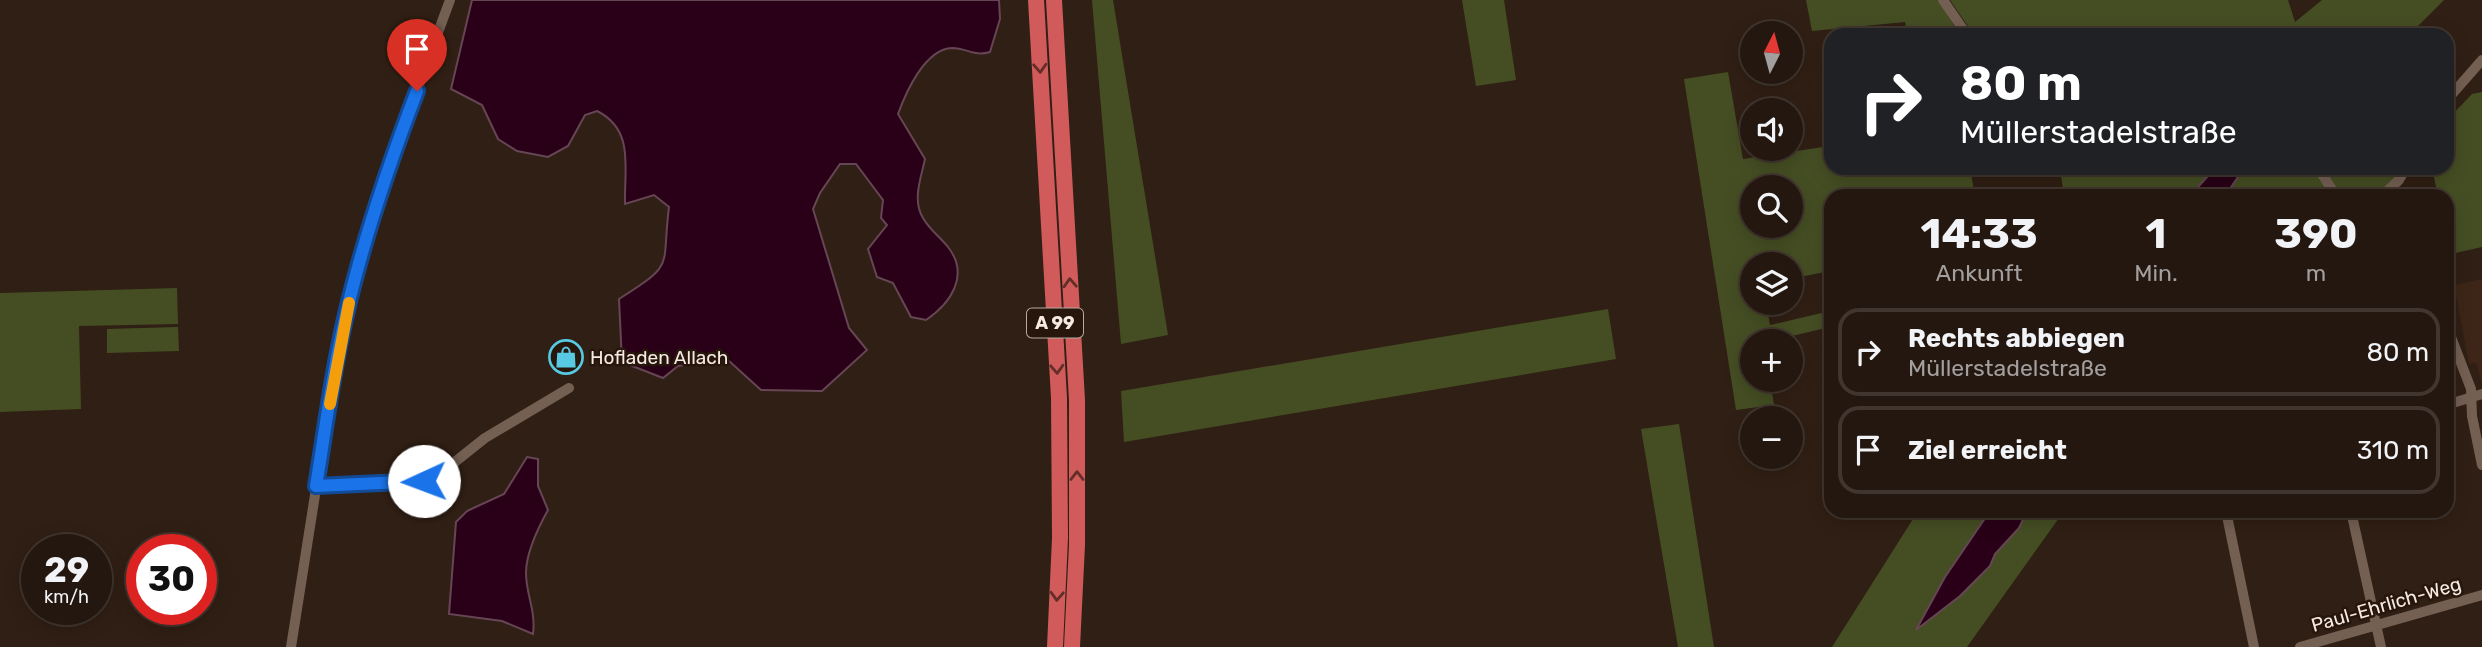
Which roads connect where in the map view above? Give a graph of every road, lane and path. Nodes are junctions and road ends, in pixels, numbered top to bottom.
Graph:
1 (450, 0) edge
2 (1036, 0) edge
3 (1054, 0) edge
4 (1943, 0) edge
5 (1962, 28) edge
6 (2482, 60) edge
7 (2454, 91) edge
8 (2400, 175) edge
9 (2388, 189) edge
10 (2454, 342) edge
11 (569, 388) dead end
12 (2478, 396) edge
13 (2454, 403) edge
14 (2482, 465) edge
15 (316, 486) junction
16 (2227, 518) edge
17 (2352, 518) edge
18 (2482, 595) edge
19 (2375, 624) junction
20 (291, 647) edge
21 (1055, 647) edge
22 (1072, 647) edge
23 (2254, 647) edge
24 (2300, 647) edge
25 (2381, 647) edge

1 - 15 street
2 -> 21 highway, A 99
22 -> 3 highway, A 99
4 - 5 street
6 - 7 street
8 - 9 street
10 - 12 street
11 - 15 street
12 - 13 street
12 - 14 street
15 - 20 street
16 - 23 street
17 - 19 street
18 - 19 street, Paul-Ehrlich-Weg
19 - 24 street, Paul-Ehrlich-Weg
19 - 25 street

